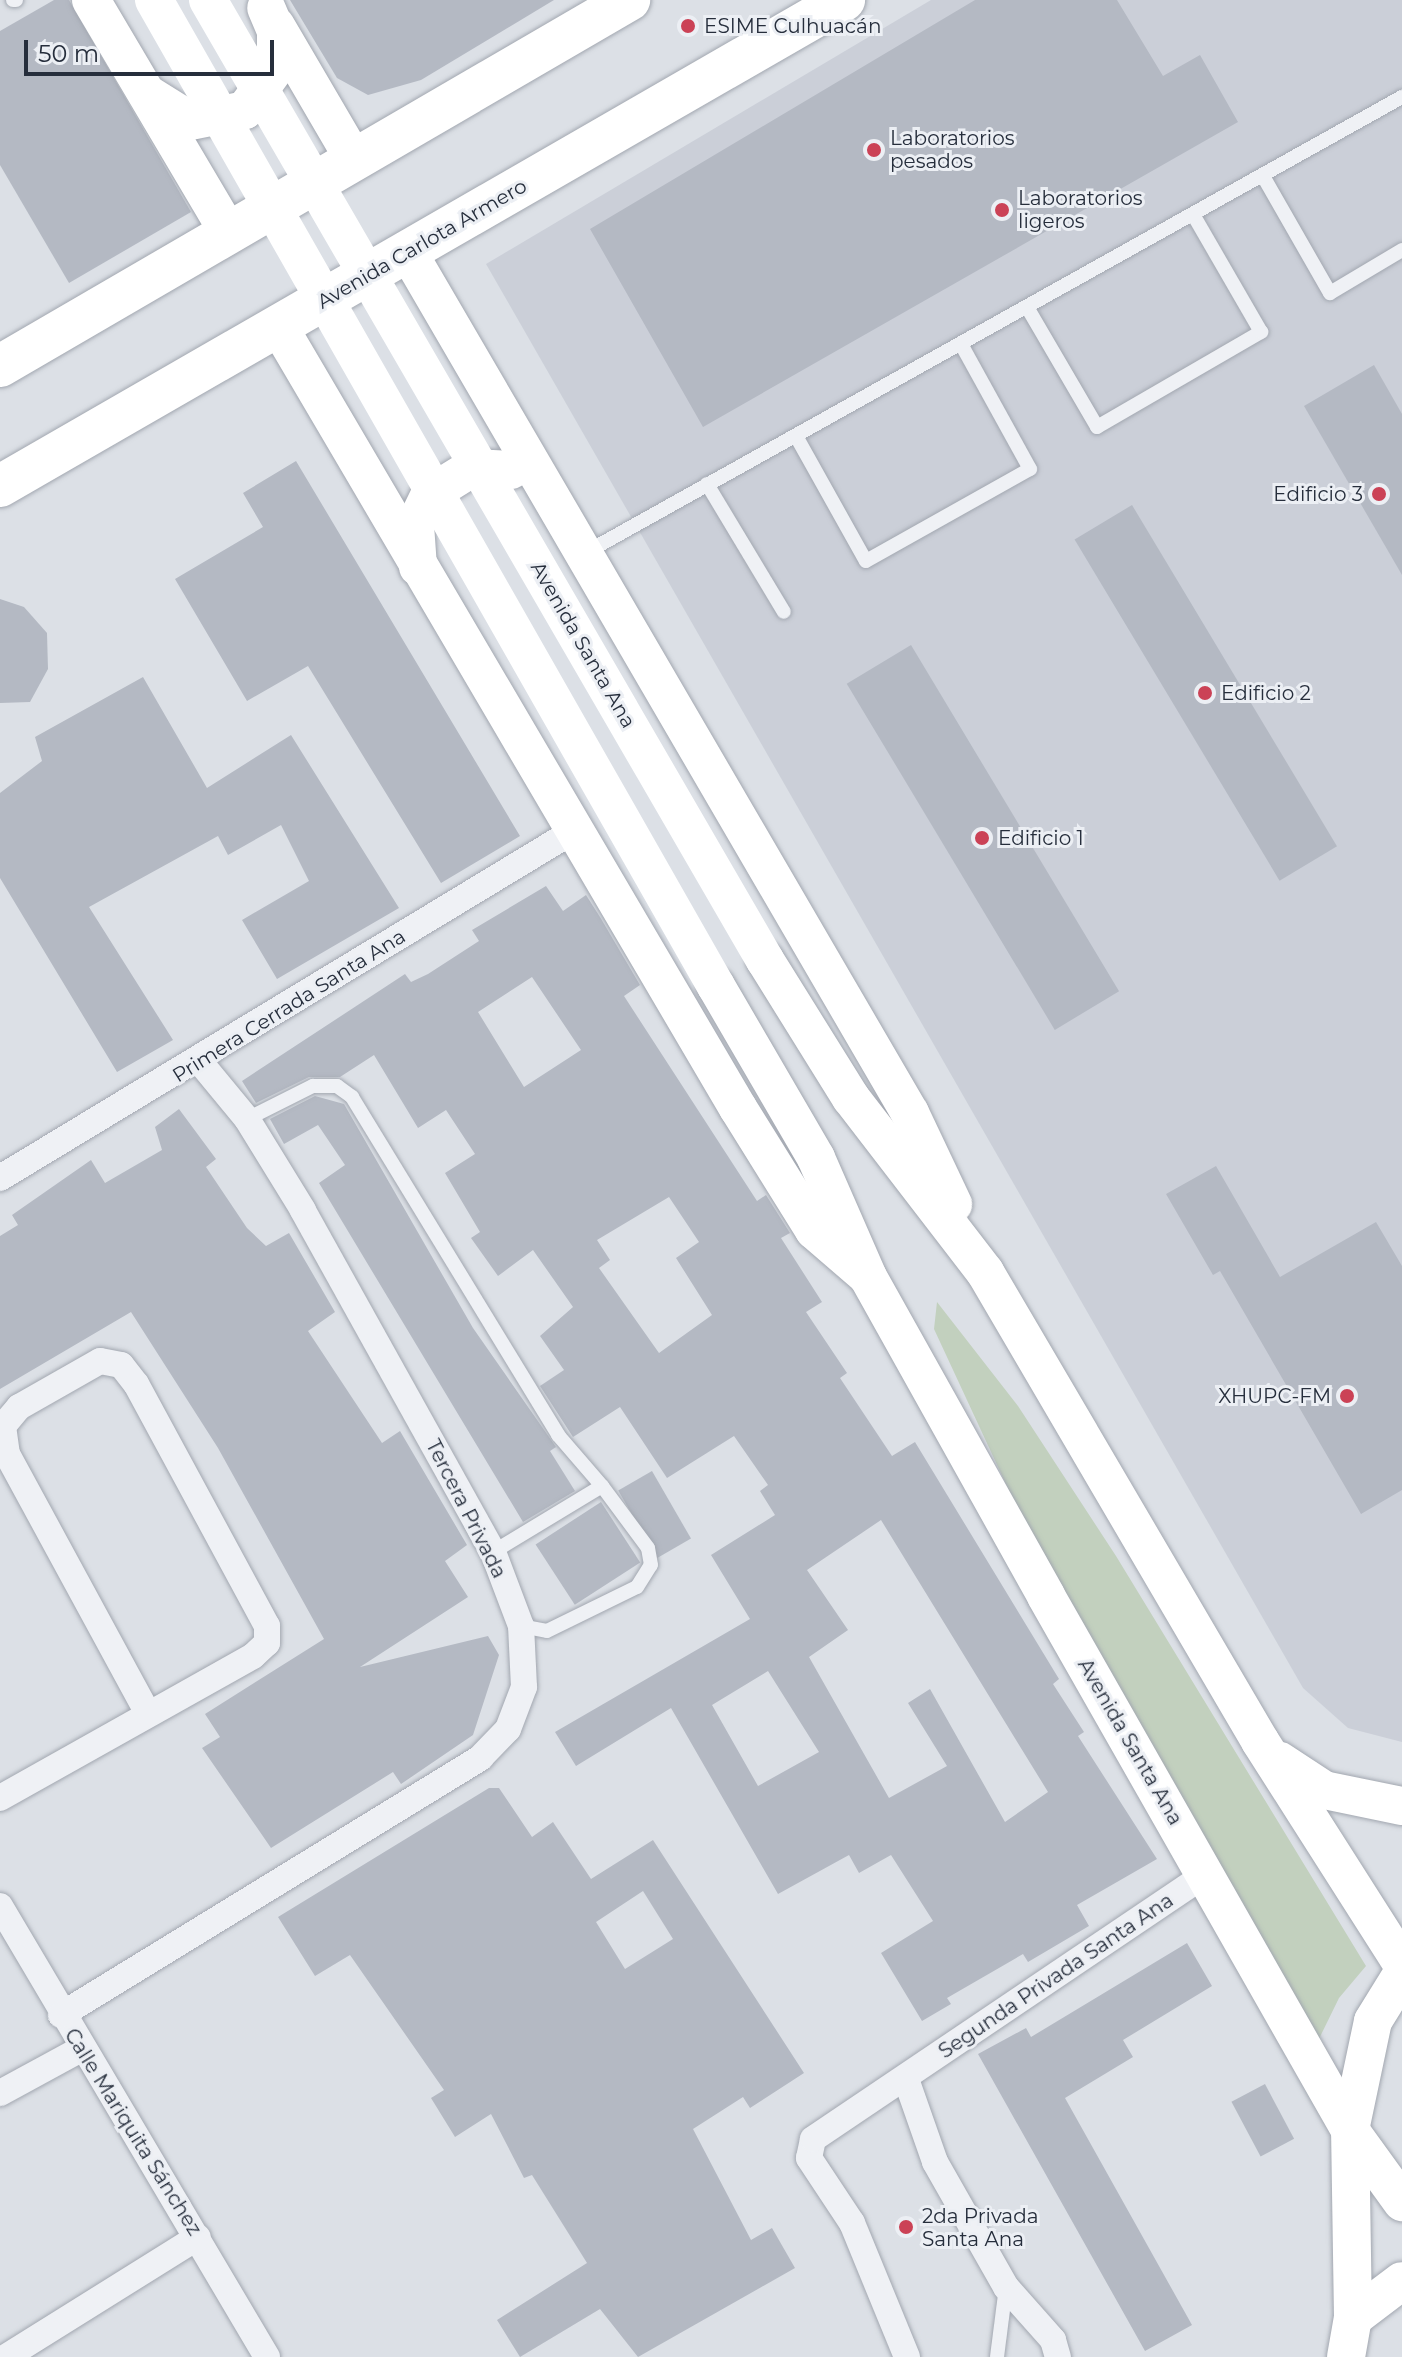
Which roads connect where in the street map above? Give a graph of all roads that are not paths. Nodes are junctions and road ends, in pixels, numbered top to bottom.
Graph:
1 (91, 0) edge
2 (154, 0) edge
3 (208, 0) edge
4 (629, 0) edge
5 (844, 0) edge
6 (264, 4) edge
7 (134, 77) junction
8 (1402, 97) edge
9 (355, 161) junction
10 (1263, 176) junction
11 (1193, 214) junction
12 (228, 232) junction
13 (1402, 250) edge
14 (408, 252) junction
15 (1027, 307) junction
16 (279, 327) junction
17 (961, 344) junction
18 (0, 366) edge
19 (796, 436) junction
20 (707, 484) junction
21 (0, 486) edge
22 (548, 497) junction
23 (582, 554) junction
24 (421, 574) junction
25 (784, 612) dead end
26 (575, 830) junction
27 (200, 1062) junction
28 (247, 1119) junction
29 (0, 1178) edge
30 (985, 1272) junction
31 (868, 1277) junction
32 (602, 1486) junction
33 (493, 1552) junction
34 (521, 1626) junction
35 (148, 1714) junction
36 (1260, 1741) junction
37 (0, 1798) edge
38 (1402, 1806) edge
39 (1206, 1874) junction
40 (0, 1906) edge
41 (1402, 1964) edge
42 (1402, 1974) edge
43 (61, 2015) junction
44 (81, 2049) junction
45 (906, 2079) junction
46 (0, 2093) edge
47 (1350, 2130) junction
48 (1402, 2202) edge
49 (198, 2237) junction
50 (1402, 2281) edge
51 (1006, 2287) junction
52 (1353, 2318) junction
53 (14, 2355) edge
54 (267, 2357) edge
55 (907, 2357) edge
56 (997, 2357) edge
57 (1058, 2357) edge
58 (1346, 2357) edge

1 - 7 main road
2 - 31 main road, Avenida Santa Ana, bridge
3 - 30 main road, Avenida Santa Ana, bridge
4 - 9 main road
5 - 14 main road, Avenida Carlota Armero
6 - 7 main road
6 - 9 main road
7 - 12 main road
8 - 10 lane
9 - 12 main road
10 - 11 lane
10 - 13 lane
11 - 15 lane
11 - 15 lane
12 - 18 main road
14 - 16 main road, Avenida Carlota Armero
14 - 22 main road, Avenida Santa Ana
15 - 17 lane
16 - 21 main road, Avenida Carlota Armero
16 - 24 main road, Avenida Santa Ana
17 - 19 lane
17 - 19 lane
19 - 20 lane
20 - 23 lane
20 - 25 lane
22 - 23 main road, Avenida Santa Ana
22 - 24 main road
23 - 30 main road, Avenida Santa Ana
24 - 26 main road, Avenida Santa Ana
26 - 27 street, Primera Cerrada Santa Ana
26 - 31 main road, Avenida Santa Ana
27 - 28 street, Tercera Privada
27 - 29 street, Primera Cerrada Santa Ana
28 - 32 lane
28 - 33 street, Tercera Privada
30 - 36 main road, Avenida Santa Ana
31 - 39 main road, Avenida Santa Ana
32 - 33 lane
32 - 34 lane
33 - 34 street, Tercera Privada
34 - 43 street, Tercera Privada
35 - 35 street
35 - 37 street
36 - 38 main road
36 - 41 main road, Avenida Santa Ana
39 - 45 street, Segunda Privada Santa Ana
39 - 47 main road, Avenida Santa Ana
40 - 43 street, Calle Mariquita Sánchez
42 - 47 main road
43 - 44 street, Calle Mariquita Sánchez
44 - 46 street
44 - 49 street, Calle Mariquita Sánchez
45 - 51 street
45 - 55 street, Segunda Privada Santa Ana
47 - 48 main road, Avenida Santa Ana
47 - 52 main road
49 - 53 street
49 - 54 street, Calle Mariquita Sánchez
50 - 52 main road
51 - 56 lane
51 - 57 street
52 - 58 main road

